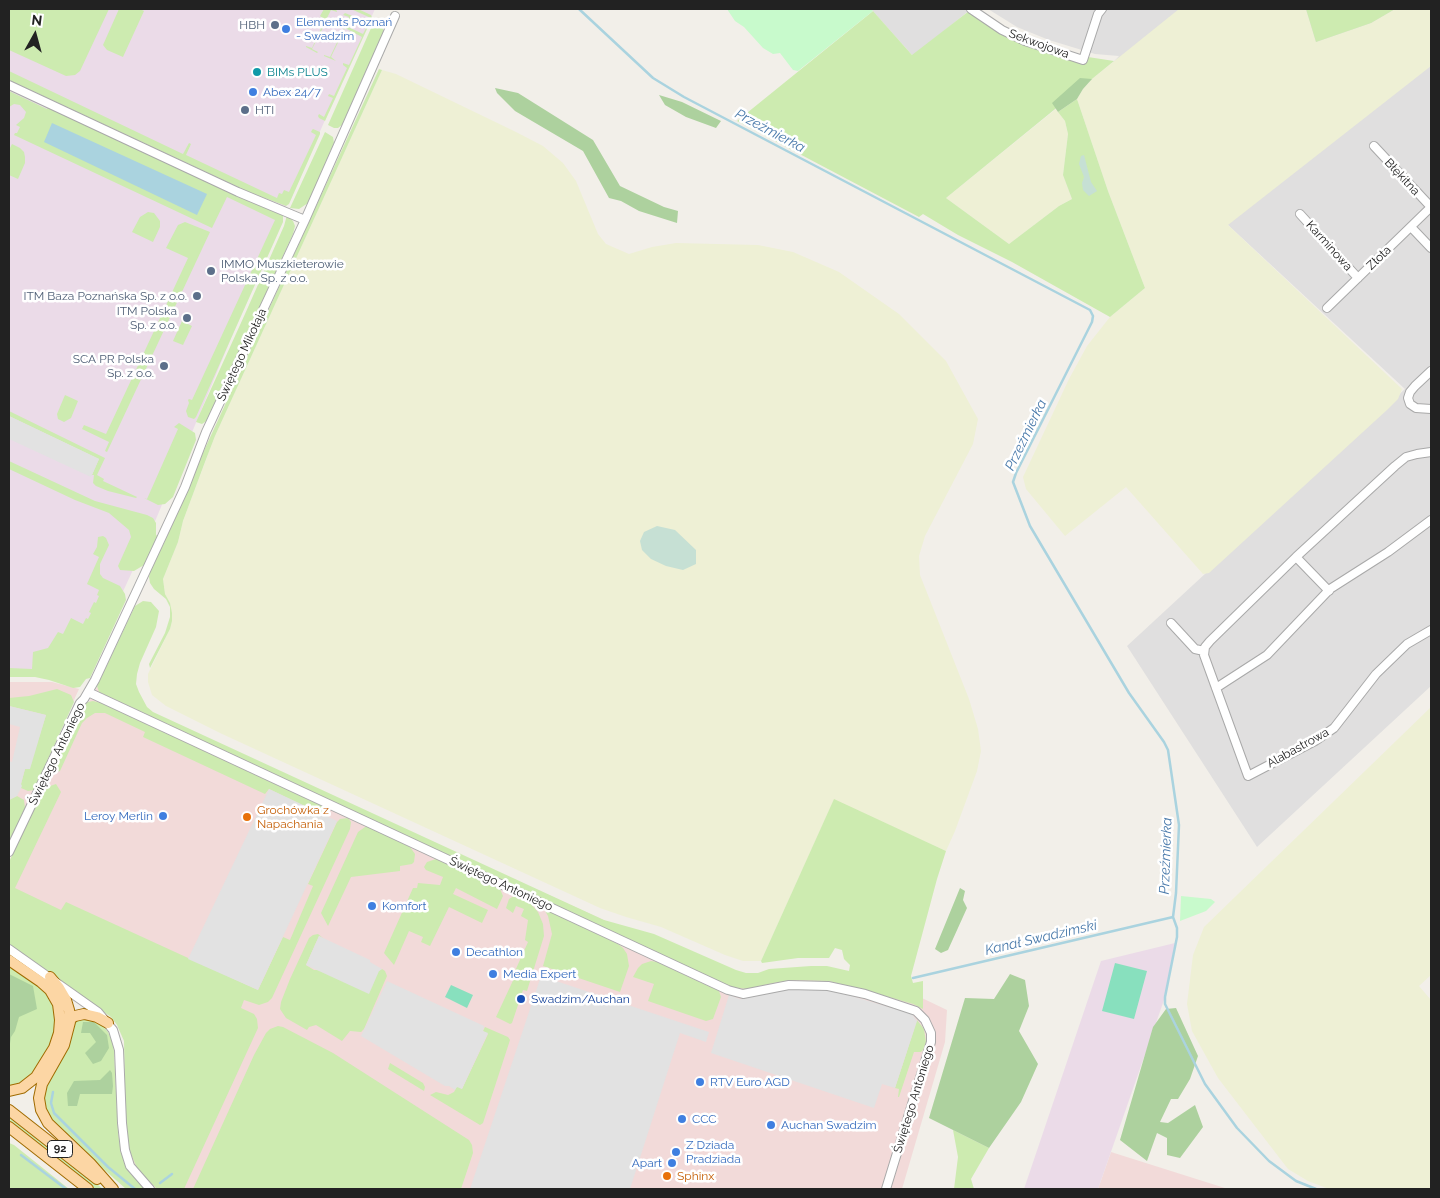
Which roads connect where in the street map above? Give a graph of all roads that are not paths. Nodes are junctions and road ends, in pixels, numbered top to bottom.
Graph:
1 (971, 9) edge
2 (1102, 9) edge
3 (395, 16) dead end
4 (9, 85) edge
5 (1374, 146) dead end
6 (1431, 207) edge
7 (1300, 214) dead end
8 (305, 220) junction
9 (1411, 227) junction
10 (1431, 248) edge
11 (1358, 278) junction
12 (1327, 308) dead end
13 (1431, 371) edge
14 (1431, 409) edge
15 (1431, 452) edge
16 (1431, 520) edge
17 (1296, 558) junction
18 (1329, 590) junction
19 (1171, 623) dead end
20 (1431, 630) edge
21 (1204, 651) junction
22 (1216, 688) junction
23 (88, 692) junction
24 (9, 852) edge
25 (9, 949) edge
26 (9, 960) edge
27 (50, 977) junction
28 (70, 1019) junction
29 (108, 1023) junction
30 (60, 1029) junction
31 (9, 1091) edge
32 (9, 1110) edge
33 (9, 1127) edge
34 (88, 1189) edge
35 (111, 1189) edge
36 (150, 1189) edge
37 (886, 1189) edge

1 - 2 street, Sekwojowa
3 - 8 street, Świętego Mikołaja
4 - 8 street
5 - 6 street, Błękitna
6 - 9 street, Złota
7 - 11 street, Karminowa
8 - 23 street, Świętego Mikołaja
9 - 10 street
9 - 11 street, Złota
11 - 12 street, Złota
13 - 14 street
15 - 17 street
16 - 18 street
17 - 18 street
17 - 21 street
18 - 22 street
19 - 21 street
20 - 22 street, Alabastrowa
21 - 22 street, Alabastrowa
23 - 24 street, Świętego Antoniego
23 - 37 street, Świętego Antoniego
25 - 27 street
26 - 30 main road
27 - 28 main road
27 - 29 street
28 - 29 main road
28 - 30 main road
28 - 35 main road
29 - 36 street
30 - 31 main road
32 - 35 main road, 92
33 - 34 main road, 92

